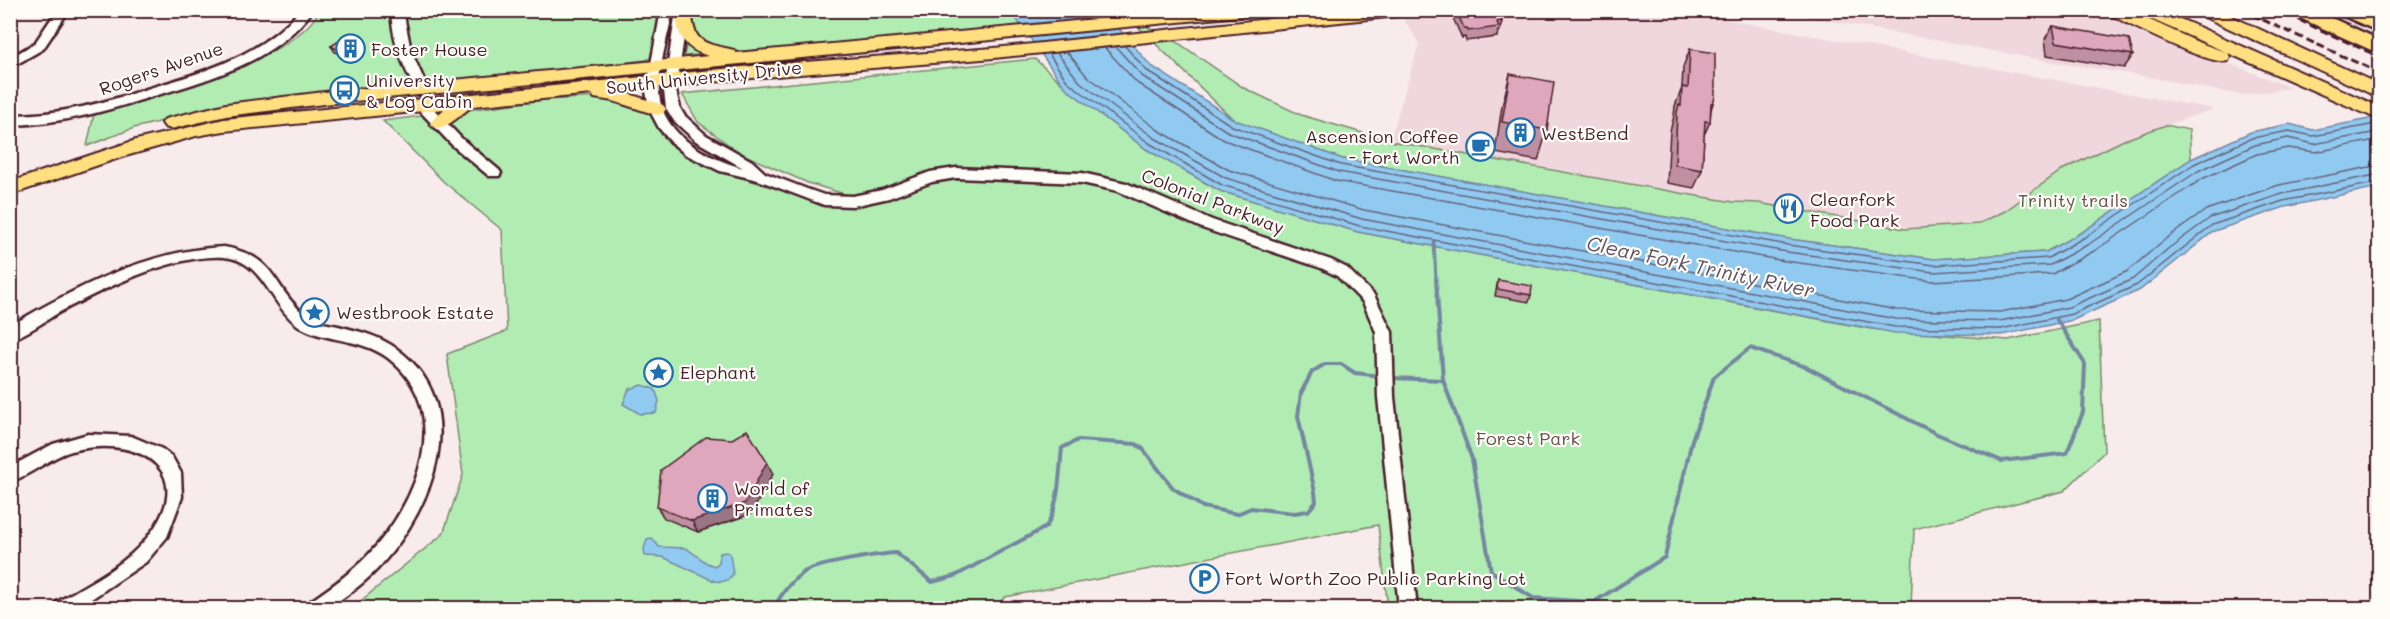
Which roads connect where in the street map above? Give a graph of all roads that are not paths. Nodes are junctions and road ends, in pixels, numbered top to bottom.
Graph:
1 (63, 10) edge
2 (307, 10) edge
3 (397, 10) edge
4 (667, 10) edge
5 (683, 10) edge
6 (1251, 10) edge
7 (1407, 10) edge
8 (2114, 10) edge
9 (2145, 10) edge
10 (2173, 10) edge
11 (2204, 10) edge
12 (2318, 10) edge
13 (2345, 10) edge
14 (2298, 11) edge
15 (1197, 13) edge
16 (1313, 15) edge
17 (2379, 26) edge
18 (1161, 37) junction
19 (2379, 38) edge
20 (995, 45) junction
21 (2379, 48) edge
22 (761, 58) junction
23 (10, 64) edge
24 (664, 73) junction
25 (2379, 92) edge
26 (422, 97) junction
27 (501, 97) junction
28 (470, 100) junction
29 (2346, 100) junction
30 (2379, 101) edge
31 (657, 109) junction
32 (2379, 114) edge
33 (10, 120) edge
34 (439, 123) junction
35 (494, 173) dead end
36 (760, 176) junction
37 (10, 180) edge
38 (10, 189) edge
39 (10, 334) edge
40 (10, 475) edge
41 (63, 609) edge
42 (315, 609) edge
43 (1408, 609) edge

1 - 23 street
2 - 33 street, Rogers Avenue
3 - 26 street
4 - 24 street, Colonial Parkway
5 - 22 main road
5 - 24 street, Colonial Parkway
6 - 15 main road, South University Drive
7 - 16 main road, South University Drive
8 - 29 main road
9 - 29 main road
10 - 30 main road
11 - 25 main road
12 - 19 highway
13 - 17 highway
14 - 21 highway
15 - 18 main road
15 - 20 main road, South University Drive
16 - 18 main road, South University Drive
18 - 20 main road, South University Drive
20 - 22 main road, South University Drive
20 - 24 main road, South University Drive
22 - 24 main road, South University Drive
24 - 26 main road, South University Drive
24 - 27 main road, South University Drive
24 - 31 street, Colonial Parkway
24 - 36 street, Colonial Parkway
26 - 28 main road, South University Drive
26 - 34 street
26 - 37 main road, South University Drive
26 - 38 main road, South University Drive
27 - 28 main road, South University Drive
27 - 31 main road
28 - 34 main road
29 - 32 main road
31 - 36 street, Colonial Parkway
34 - 35 street
36 - 43 street, Colonial Parkway
39 - 42 street
40 - 41 street

